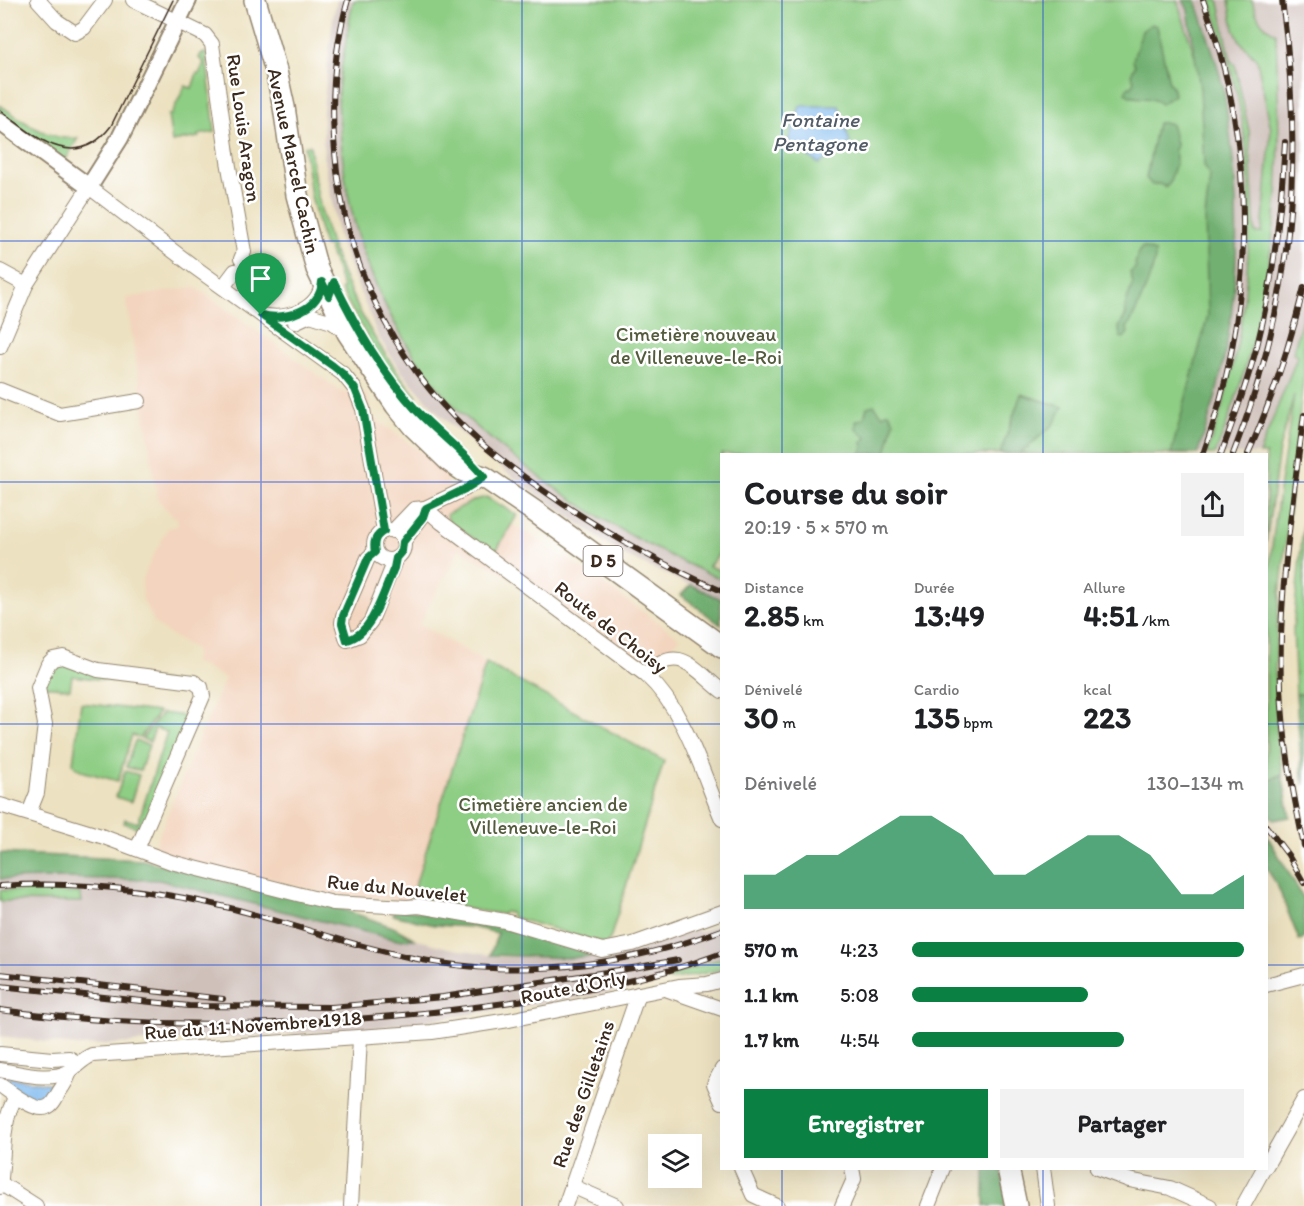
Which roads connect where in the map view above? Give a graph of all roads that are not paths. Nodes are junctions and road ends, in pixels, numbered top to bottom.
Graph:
1 (38, 0) edge
2 (105, 0) edge
3 (132, 0) edge
4 (188, 0) edge
5 (255, 0) edge
6 (266, 0) edge
7 (177, 21) junction
8 (0, 122) edge
9 (89, 187) junction
10 (0, 271) edge
11 (26, 285) junction
12 (329, 286) junction
13 (223, 287) junction
14 (261, 315) junction
15 (310, 315) junction
16 (279, 328) junction
17 (348, 333) junction
18 (0, 347) edge
19 (0, 390) edge
20 (139, 401) dead end
21 (484, 477) junction
22 (426, 508) junction
23 (394, 535) junction
24 (375, 552) junction
25 (396, 558) junction
26 (720, 646) edge
27 (646, 675) junction
28 (720, 689) edge
29 (0, 805) edge
30 (29, 813) junction
31 (720, 814) edge
32 (137, 849) junction
33 (720, 913) edge
34 (1304, 975) edge
35 (720, 981) edge
36 (1268, 984) edge
37 (666, 989) junction
38 (638, 994) junction
39 (720, 1008) edge
40 (432, 1032) joint
41 (360, 1038) junction
42 (0, 1053) edge
43 (74, 1067) junction
44 (0, 1070) edge
45 (720, 1072) edge
46 (0, 1085) edge
47 (16, 1097) junction
48 (720, 1098) edge
49 (1304, 1101) edge
50 (1268, 1162) edge
51 (742, 1170) edge
52 (852, 1170) edge
53 (942, 1170) edge
54 (1009, 1170) edge
55 (1018, 1170) edge
56 (1043, 1170) edge
57 (1102, 1170) edge
58 (1263, 1170) edge
59 (0, 1185) edge
60 (572, 1186) junction
61 (36, 1206) edge
62 (351, 1206) edge
63 (565, 1206) edge
64 (618, 1206) edge
65 (777, 1206) edge
66 (842, 1206) edge
67 (928, 1206) edge
68 (1018, 1206) edge
69 (1048, 1206) edge
70 (1210, 1206) edge
71 (1243, 1206) edge

1 - 2 street
3 - 7 street, Rue Louis Aragon
4 - 7 street
5 - 12 main road, Avenue Marcel Cachin / D 5
6 - 12 main road, Avenue Marcel Cachin / D 5
7 - 9 street
7 - 13 street, Rue Louis Aragon
8 - 9 street
9 - 11 street
9 - 13 street
10 - 11 street
11 - 18 street
12 - 14 street
12 - 15 street
12 - 17 main road, Avenue Marcel Cachin / D 5
12 - 21 main road, Avenue Marcel Cachin / D 5
13 - 14 street
14 - 16 street
15 - 16 street
15 - 17 street
16 - 23 street
17 - 21 main road, Avenue Marcel Cachin / D 5
19 - 20 street
21 - 22 street
21 - 26 main road, D 5
22 - 23 street
22 - 27 street, Route de Choisy
23 - 24 street
23 - 25 street
24 - 25 street
24 - 25 street
27 - 28 street
27 - 31 street, Route de Choisy
29 - 30 street, Rue du Nouvelet
30 - 32 street, Rue du Nouvelet
30 - 32 street
32 - 33 street, Rue du Nouvelet
34 - 36 street
35 - 37 street, Route d'Orly
37 - 38 street, Route d'Orly
37 - 39 street
38 - 40 street, Route d'Orly
38 - 60 street, Rue des Gilletains
40 - 41 street, Rue du 11 Novembre 1918
41 - 43 street, Rue du 11 Novembre 1918
41 - 62 street
42 - 43 street
43 - 44 street, Rue du 11 Novembre 1918
43 - 47 street
45 - 48 street
46 - 47 street
47 - 59 street
49 - 50 street
51 - 65 street
52 - 66 street
53 - 67 street
54 - 68 main road
55 - 68 main road
56 - 69 street
57 - 70 street
58 - 71 street
59 - 61 street
60 - 63 street, Rue des Gilletains
60 - 64 street

